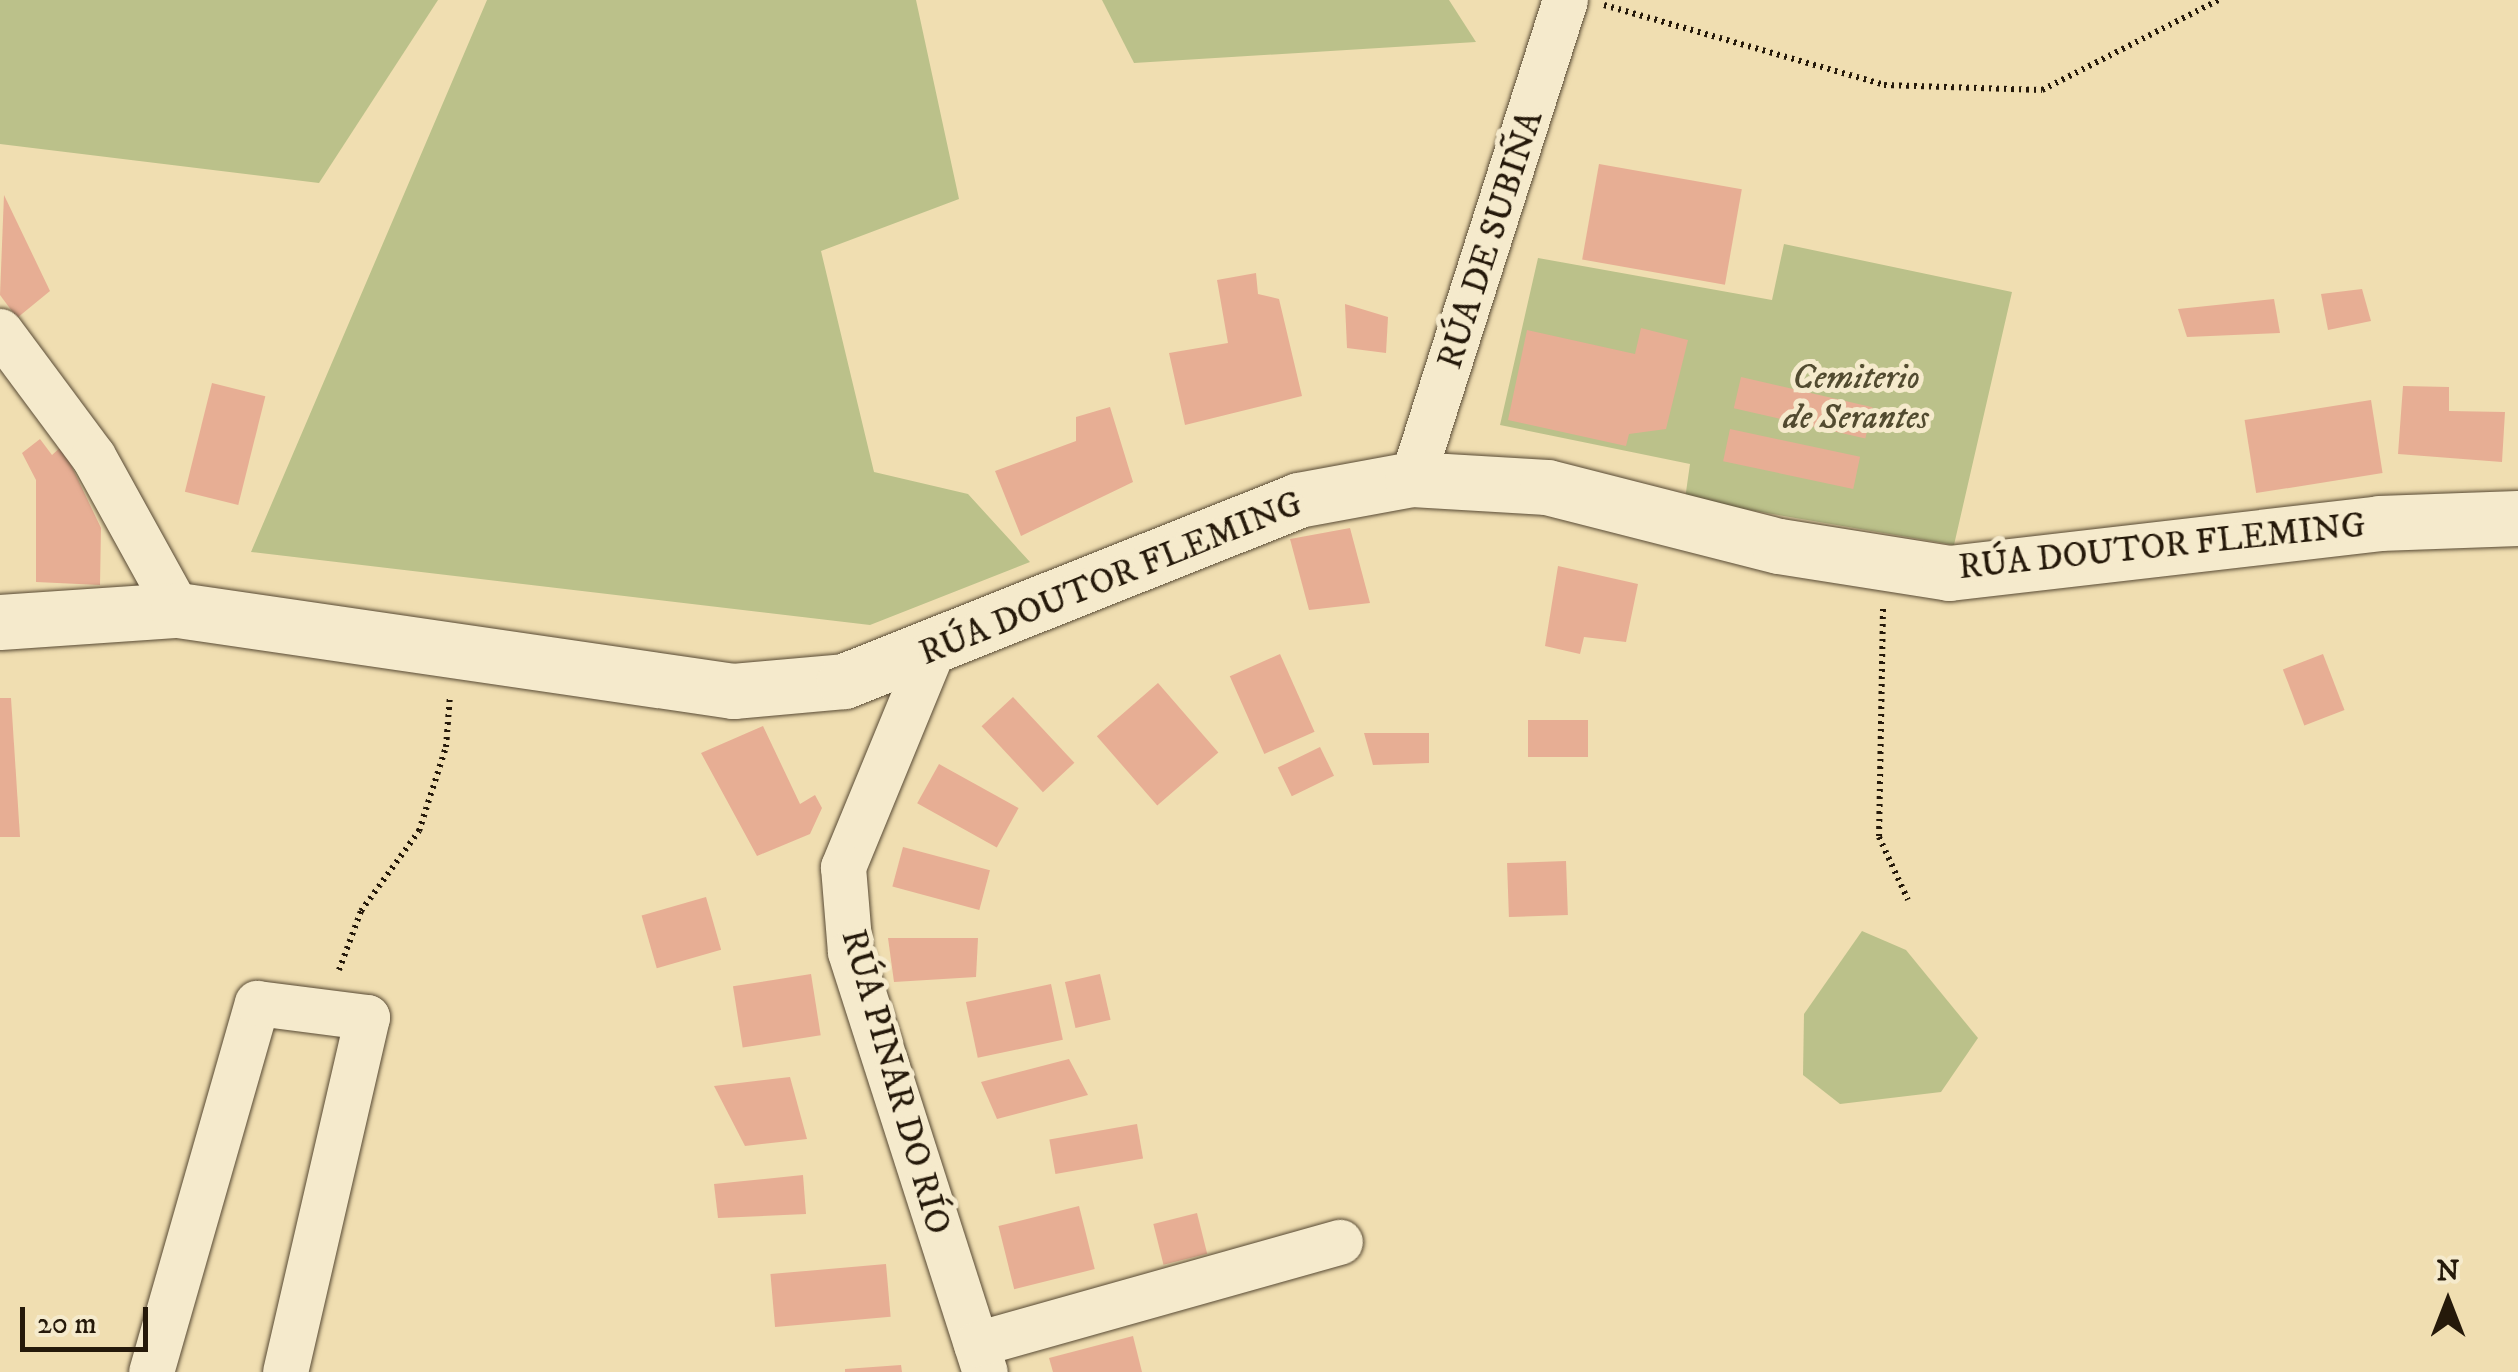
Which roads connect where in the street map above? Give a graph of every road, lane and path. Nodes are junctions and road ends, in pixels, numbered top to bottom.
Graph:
1 (1565, 0) edge
2 (1589, 0) edge
3 (2219, 0) edge
4 (0, 331) edge
5 (1412, 479) junction
6 (2518, 518) edge
7 (1884, 562) junction
8 (178, 610) junction
9 (0, 622) edge
10 (454, 648) junction
11 (932, 652) junction
12 (1908, 900) dead end
13 (323, 1011) junction
14 (1340, 1242) dead end
15 (981, 1358) edge
16 (150, 1372) edge
17 (285, 1372) edge

1 - 5 street, RÚA DE SUBIÑA
2 - 3 path
4 - 8 street
5 - 7 main road, RÚA DOUTOR FLEMING
5 - 11 main road, RÚA DOUTOR FLEMING
6 - 7 main road, RÚA DOUTOR FLEMING
7 - 12 path
8 - 9 main road, RÚA DOUTOR FLEMING
8 - 10 main road, RÚA DOUTOR FLEMING
10 - 11 main road, RÚA DOUTOR FLEMING
10 - 13 path
11 - 15 street, RÚA PINAR DO RÍO
13 - 16 street
13 - 17 street
14 - 15 street, RÚA PINAR DO RÍO

